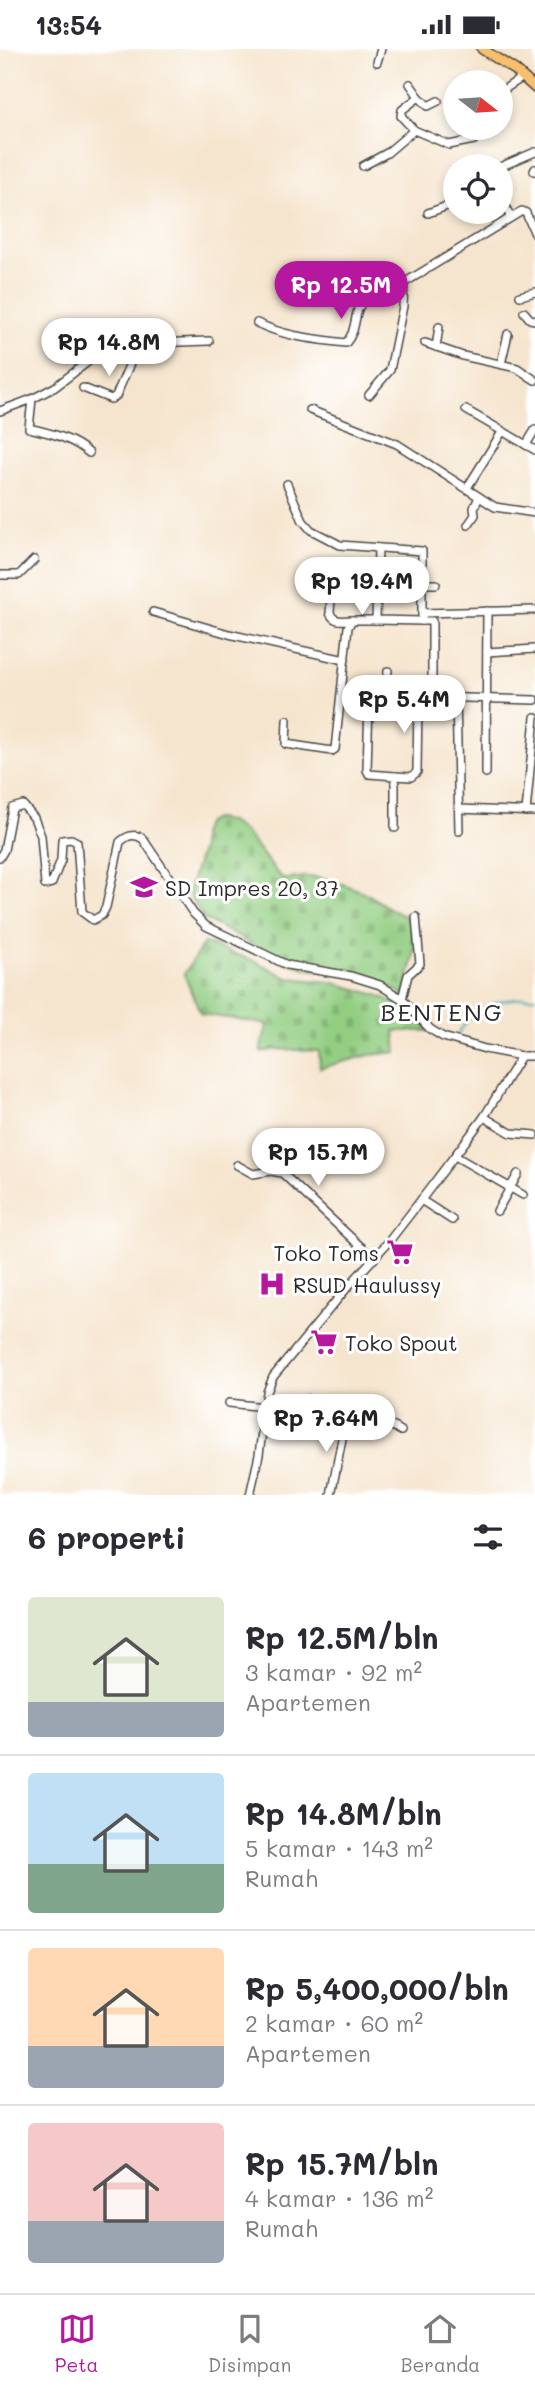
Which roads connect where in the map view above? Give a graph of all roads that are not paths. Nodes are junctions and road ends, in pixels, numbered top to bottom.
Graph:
1 (381, 49) edge
2 (482, 49) edge
3 (377, 62) dead end
4 (523, 77) junction
5 (410, 83) dead end
6 (513, 84) edge
7 (535, 88) edge
8 (419, 97) junction
9 (438, 101) dead end
10 (414, 130) junction
11 (474, 140) edge
12 (535, 152) edge
13 (513, 161) edge
14 (363, 166) dead end
15 (443, 207) edge
16 (428, 213) dead end
17 (513, 216) edge
18 (499, 224) edge
19 (535, 235) edge
20 (404, 283) junction
21 (535, 292) edge
22 (520, 296) dead end
23 (524, 313) dead end
24 (535, 320) edge
25 (257, 323) dead end
26 (439, 327) dead end
27 (508, 334) dead end
28 (209, 341) dead end
29 (158, 343) junction
30 (425, 343) dead end
31 (112, 347) junction
32 (436, 347) junction
33 (157, 359) dead end
34 (501, 363) junction
35 (535, 380) edge
36 (83, 388) dead end
37 (369, 395) dead end
38 (32, 399) junction
39 (466, 409) dead end
40 (310, 410) dead end
41 (0, 411) edge
42 (535, 430) edge
43 (502, 432) junction
44 (526, 445) junction
45 (535, 450) edge
46 (89, 453) dead end
47 (287, 484) dead end
48 (467, 488) junction
49 (480, 497) junction
50 (535, 513) edge
51 (468, 525) dead end
52 (377, 548) junction
53 (34, 560) dead end
54 (0, 576) edge
55 (377, 584) junction
56 (436, 584) dead end
57 (423, 585) junction
58 (535, 610) edge
59 (487, 611) junction
60 (153, 612) dead end
61 (422, 617) junction
62 (432, 617) junction
63 (376, 620) junction
64 (352, 621) junction
65 (535, 649) edge
66 (487, 652) junction
67 (345, 660) junction
68 (387, 671) dead end
69 (432, 697) junction
70 (456, 697) junction
71 (418, 699) junction
72 (487, 699) junction
73 (535, 700) edge
74 (341, 702) junction
75 (369, 702) junction
76 (385, 702) junction
77 (535, 717) edge
78 (287, 720) dead end
79 (533, 762) edge
80 (486, 773) dead end
81 (395, 776) junction
82 (459, 809) junction
83 (531, 812) edge
84 (395, 828) dead end
85 (459, 831) dead end
86 (0, 857) edge
87 (416, 917) dead end
88 (402, 999) junction
89 (521, 1056) junction
90 (535, 1056) edge
91 (484, 1117) junction
92 (535, 1135) edge
93 (455, 1156) junction
94 (237, 1165) dead end
95 (518, 1174) dead end
96 (509, 1187) junction
97 (523, 1195) dead end
98 (421, 1200) junction
99 (497, 1210) dead end
100 (452, 1220) dead end
101 (374, 1259) junction
102 (308, 1399) dead end
103 (364, 1401) dead end
104 (229, 1403) dead end
105 (264, 1407) junction
106 (349, 1418) junction
107 (309, 1422) junction
108 (262, 1427) junction
109 (401, 1431) dead end
110 (250, 1495) edge
111 (331, 1495) edge

1 - 3 street
2 - 4 main road
4 - 6 street
4 - 7 main road
5 - 8 street
8 - 9 street
8 - 10 street
10 - 11 street
10 - 14 street
12 - 13 street
15 - 16 street
17 - 19 street
18 - 20 street
20 - 25 street
20 - 37 street
21 - 22 street
23 - 24 street
26 - 32 street
27 - 34 street
28 - 29 street
29 - 31 street
29 - 33 street
30 - 32 street
31 - 36 street
31 - 38 street
32 - 34 street
34 - 35 street
38 - 41 street
38 - 46 street
39 - 43 street
40 - 48 street
42 - 44 street
43 - 44 street
43 - 48 street
44 - 45 street
47 - 52 street
48 - 49 street
49 - 50 street
49 - 51 street
52 - 55 street
52 - 57 street
53 - 54 street
55 - 57 street
55 - 63 street
55 - 64 street
56 - 57 street
57 - 61 street
58 - 59 street
59 - 62 street
59 - 66 street
60 - 67 street
61 - 62 street
61 - 63 street
62 - 69 street
63 - 64 street
64 - 67 street
65 - 66 street
66 - 72 street
67 - 74 street
68 - 76 street
69 - 70 street
69 - 71 street
70 - 72 street
70 - 82 street
71 - 76 street
71 - 81 street
72 - 73 street
72 - 80 street
74 - 75 street
74 - 78 street
75 - 76 street
75 - 81 street
77 - 79 street
79 - 83 street
81 - 84 street
82 - 83 street
82 - 85 street
86 - 88 street
87 - 88 street
88 - 89 street
89 - 90 street
89 - 91 street
91 - 92 street
91 - 93 street
93 - 96 street
93 - 98 street
94 - 101 street
95 - 96 street
96 - 97 street
96 - 99 street
98 - 100 street
98 - 101 street
101 - 105 street
102 - 107 street
103 - 106 street
104 - 105 street
105 - 108 street
106 - 107 street
106 - 109 street
106 - 111 street
107 - 108 street
108 - 110 street

